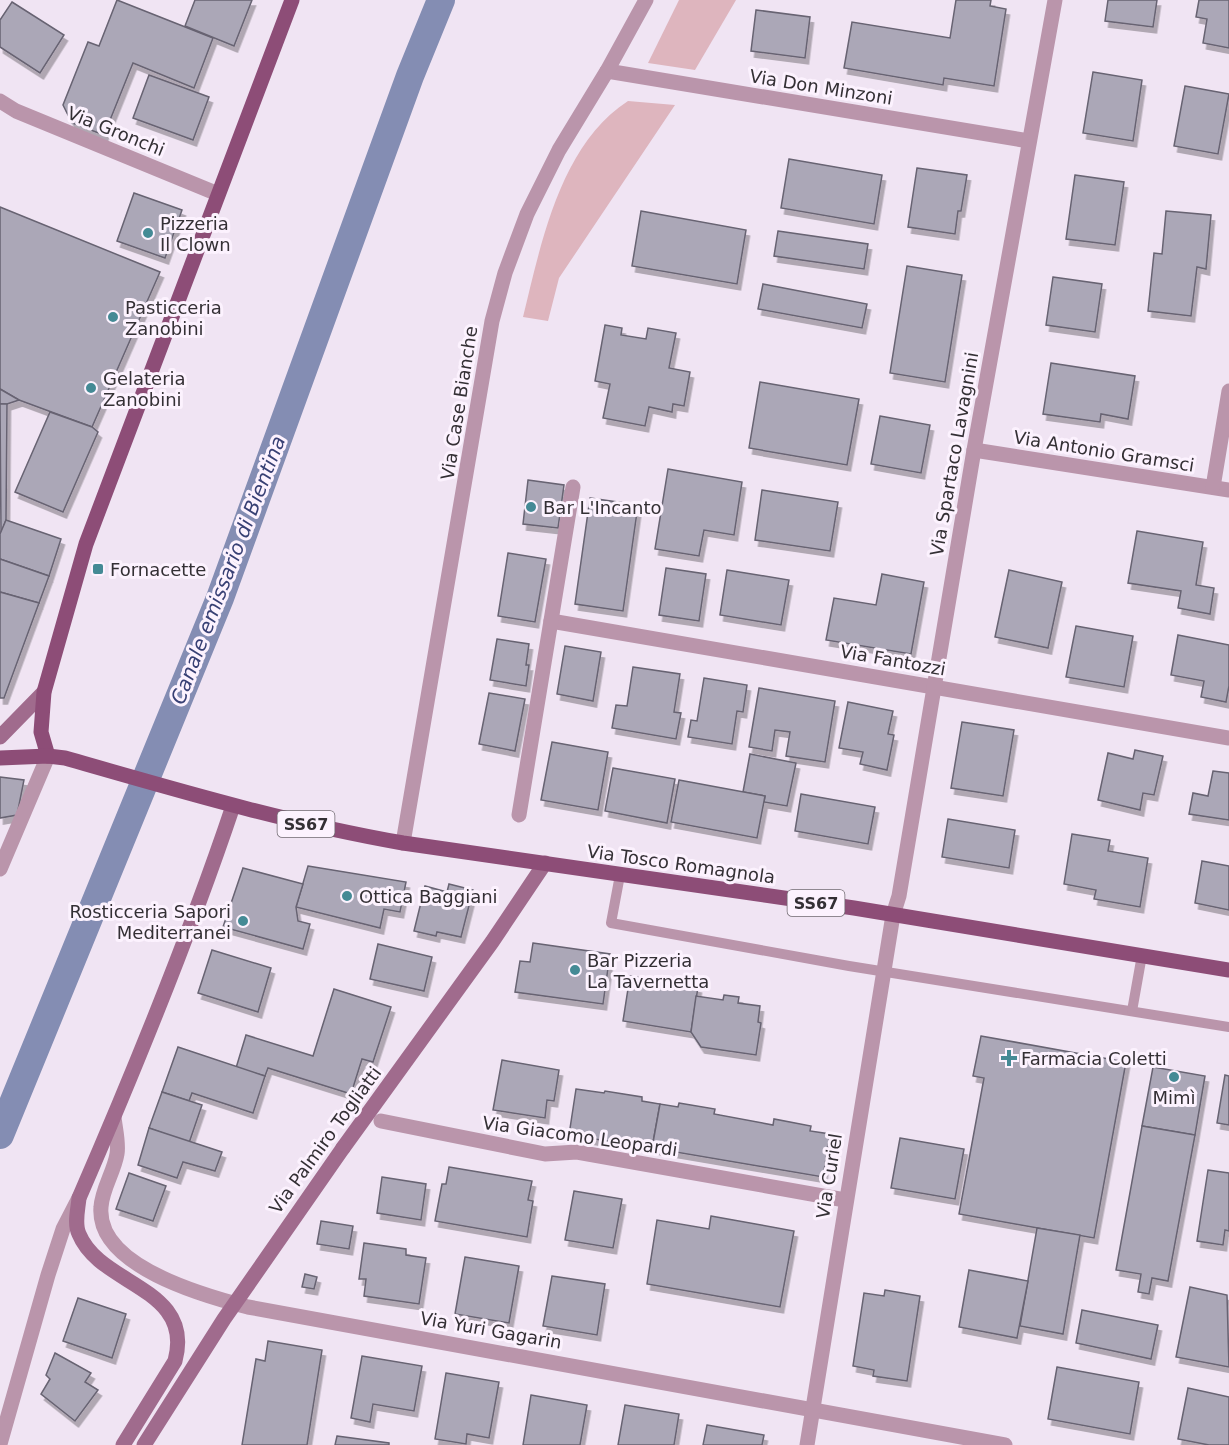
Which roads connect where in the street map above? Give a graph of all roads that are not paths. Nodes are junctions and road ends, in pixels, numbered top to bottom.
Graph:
1 (292, 0) edge
2 (646, 0) edge
3 (1055, 0) edge
4 (607, 71) junction
5 (0, 101) edge
6 (1029, 141) junction
7 (218, 194) junction
8 (1229, 391) edge
9 (974, 450) junction
10 (573, 487) dead end
11 (1212, 487) junction
12 (1229, 490) edge
13 (551, 621) junction
14 (934, 686) junction
15 (44, 692) junction
16 (0, 737) edge
17 (1229, 738) edge
18 (48, 756) junction
19 (0, 758) edge
20 (233, 806) junction
21 (519, 815) dead end
22 (403, 843) junction
23 (545, 863) junction
24 (0, 869) edge
25 (620, 875) junction
26 (892, 915) junction
27 (1142, 955) junction
28 (1229, 970) edge
29 (884, 971) junction
30 (1132, 1011) junction
31 (1229, 1027) edge
32 (114, 1117) junction
33 (381, 1121) dead end
34 (79, 1198) junction
35 (845, 1200) junction
36 (812, 1409) junction
37 (0, 1444) edge
38 (123, 1445) edge
39 (144, 1445) edge
40 (807, 1445) edge
41 (1005, 1445) edge

1 - 7 main road
2 - 4 street, Via Case Bianche
3 - 6 street, Via Spartaco Lavagnini
4 - 6 street, Via Don Minzoni
4 - 22 street, Via Case Bianche
5 - 7 street, Via Gronchi
6 - 9 street, Via Spartaco Lavagnini
7 - 15 main road
8 - 11 street
9 - 11 street, Via Antonio Gramsci
9 - 14 street, Via Spartaco Lavagnini
10 - 13 street
11 - 12 street, Via Antonio Gramsci
13 - 14 street, Via Fantozzi
13 - 21 street
14 - 17 street, Via Fantozzi
14 - 26 street, Via Spartaco Lavagnini
15 - 16 main road
15 - 18 main road
18 - 19 main road, SS67
18 - 20 main road, Via Tosco Romagnola / SS67
18 - 24 street
20 - 22 main road, Via Tosco Romagnola / SS67
20 - 32 main road
22 - 23 main road, Via Tosco Romagnola / SS67
23 - 25 main road, Via Tosco Romagnola / SS67
23 - 39 main road, Via Palmiro Togliatti, bridge
25 - 26 main road, Via Tosco Romagnola / SS67
25 - 29 lane
26 - 27 main road, Via Tosco Romagnola / SS67
26 - 29 street, Via Curiel
27 - 28 main road, Via Tosco Romagnola / SS67
27 - 30 lane
29 - 30 lane
29 - 35 street, Via Curiel
30 - 31 lane
32 - 34 main road
32 - 36 street, Via Yuri Gagarin
33 - 35 street, Via Giacomo Leopardi
34 - 37 street
34 - 38 main road
35 - 36 street, Via Curiel
36 - 40 street, Via Curiel
36 - 41 street, Via Yuri Gagarin

